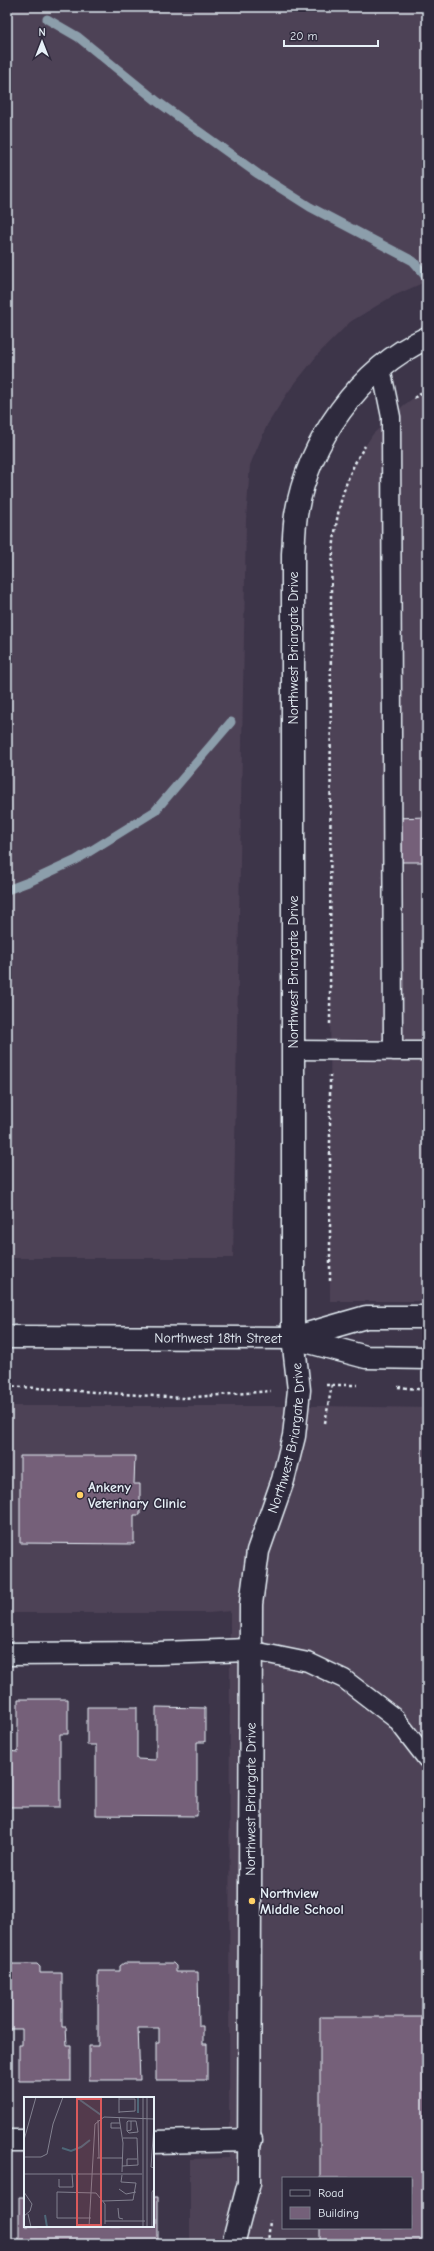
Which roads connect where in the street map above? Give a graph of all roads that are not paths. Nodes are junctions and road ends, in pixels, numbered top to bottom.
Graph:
1 (427, 338) edge
2 (381, 368) junction
3 (293, 1050) junction
4 (393, 1051) junction
5 (427, 1051) edge
6 (427, 1317) edge
7 (7, 1337) edge
8 (293, 1338) junction
9 (427, 1358) edge
10 (249, 1650) junction
11 (7, 1654) edge
12 (427, 1759) edge
13 (251, 2140) junction
14 (7, 2141) edge
15 (24, 2142) edge
16 (154, 2142) edge
17 (233, 2244) edge

1 - 2 street, Northwest Briargate Drive
2 - 3 street, Northwest Briargate Drive
2 - 4 lane
3 - 4 lane
3 - 8 street, Northwest Briargate Drive
4 - 5 lane
6 - 8 street, Northwest 18th Street
7 - 8 street, Northwest 18th Street
8 - 9 street
8 - 10 street, Northwest Briargate Drive
10 - 11 street
10 - 12 lane
10 - 13 street, Northwest Briargate Drive
13 - 16 street
13 - 17 street, Northwest Briargate Drive
14 - 15 street

